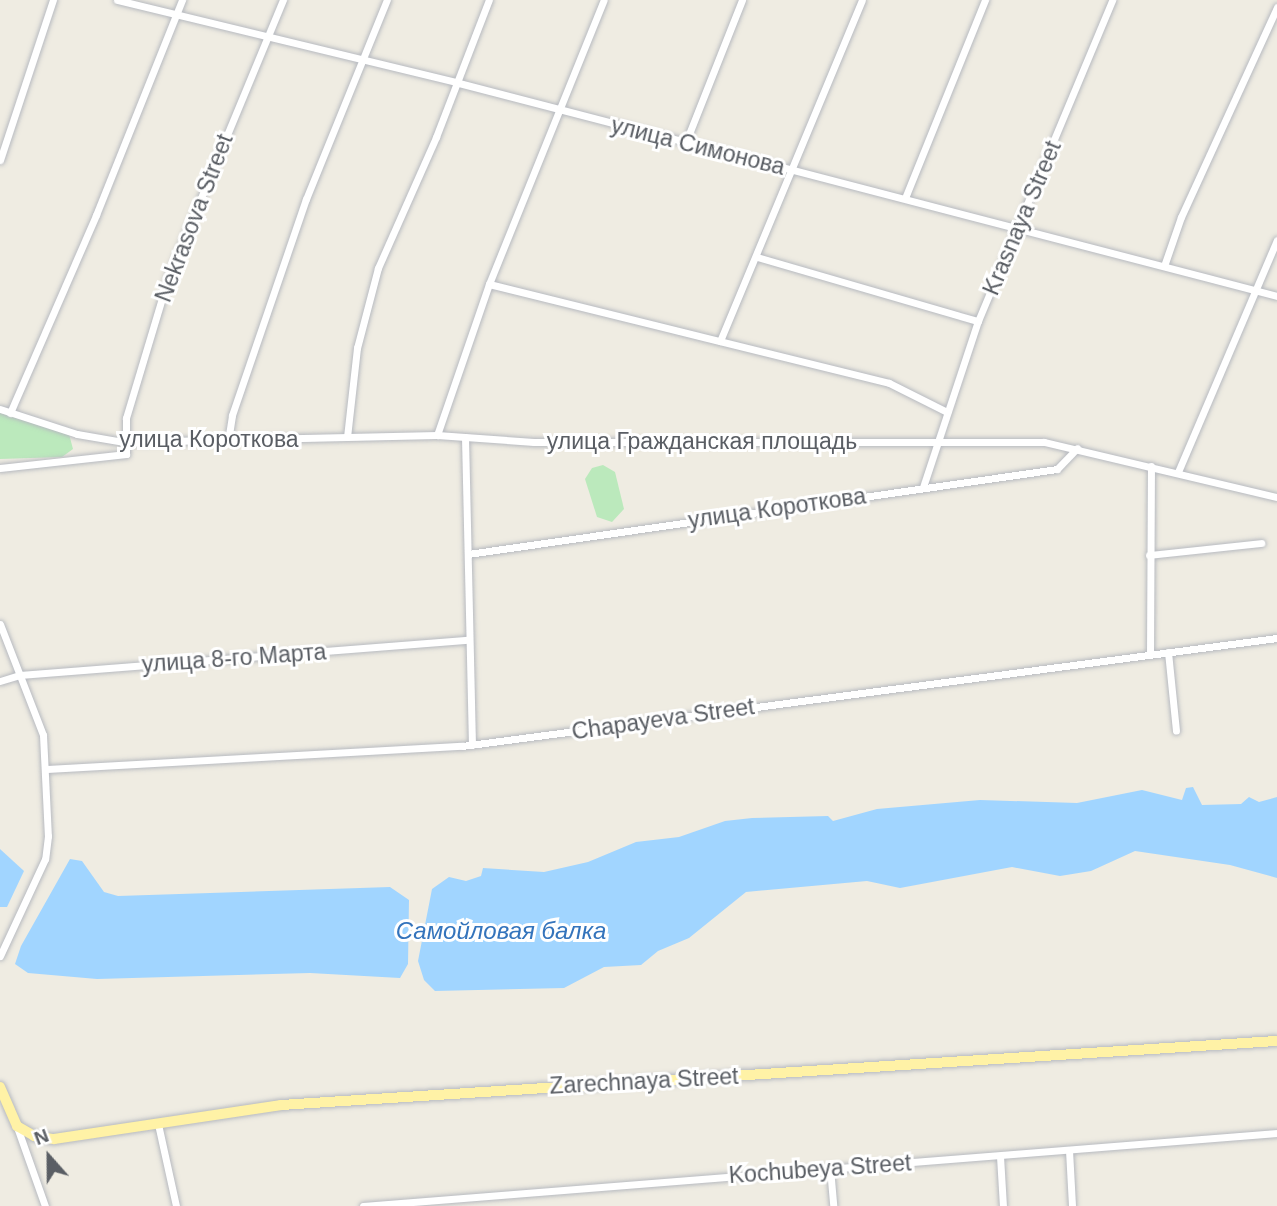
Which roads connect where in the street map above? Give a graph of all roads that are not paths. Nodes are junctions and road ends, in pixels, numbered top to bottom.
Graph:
1 (53, 0) edge
2 (117, 0) edge
3 (182, 0) edge
4 (283, 0) edge
5 (387, 0) edge
6 (489, 0) edge
7 (604, 0) edge
8 (742, 0) edge
9 (862, 0) edge
10 (985, 0) edge
11 (1112, 0) edge
12 (1277, 7) edge
13 (176, 14) junction
14 (269, 39) junction
15 (361, 59) junction
16 (455, 82) junction
17 (557, 111) junction
18 (685, 144) junction
19 (0, 160) edge
20 (791, 169) junction
21 (905, 198) junction
22 (1015, 230) junction
23 (1277, 240) edge
24 (757, 257) junction
25 (1164, 267) junction
26 (489, 284) junction
27 (1254, 290) junction
28 (1277, 296) edge
29 (978, 321) junction
30 (720, 341) junction
31 (0, 409) edge
32 (947, 412) junction
33 (10, 413) junction
34 (437, 435) junction
35 (347, 437) junction
36 (465, 437) junction
37 (939, 439) junction
38 (228, 441) junction
39 (124, 442) junction
40 (1077, 448) junction
41 (1151, 466) junction
42 (0, 468) edge
43 (1178, 472) junction
44 (923, 486) junction
45 (1277, 497) edge
46 (1261, 544) dead end
47 (468, 554) junction
48 (1149, 555) junction
49 (0, 625) edge
50 (1277, 638) edge
51 (468, 640) junction
52 (1168, 652) junction
53 (1150, 654) junction
54 (20, 675) junction
55 (0, 681) edge
56 (1175, 731) dead end
57 (472, 745) junction
58 (46, 769) junction
59 (0, 956) edge
60 (1277, 1041) edge
61 (0, 1087) edge
62 (158, 1124) junction
63 (17, 1126) junction
64 (1277, 1133) edge
65 (1069, 1150) junction
66 (1000, 1156) junction
67 (830, 1168) junction
68 (45, 1206) edge
69 (176, 1206) edge
70 (363, 1206) edge
71 (833, 1206) edge
72 (1003, 1206) edge
73 (1072, 1206) edge

1 - 19 street
2 - 13 street, улица Симонова
3 - 13 street
4 - 14 street, Nekrasova Street
5 - 15 street
6 - 16 street
7 - 17 street
8 - 18 street
9 - 20 street
10 - 21 street
11 - 22 street, Krasnaya Street
12 - 25 street
13 - 14 street, улица Симонова
13 - 33 street
14 - 15 street, улица Симонова
14 - 39 street, Nekrasova Street
15 - 16 street, улица Симонова
15 - 38 street
16 - 17 street, улица Симонова
16 - 35 street
17 - 18 street, улица Симонова
17 - 26 street
18 - 20 street, улица Симонова
20 - 21 street, улица Симонова
20 - 24 street
21 - 22 street, улица Симонова
22 - 25 street, улица Симонова
22 - 29 street, Krasnaya Street
23 - 27 street
24 - 29 street
24 - 30 street
25 - 27 street, улица Симонова
26 - 30 street
26 - 34 street
27 - 28 street, улица Симонова
27 - 43 street
29 - 32 street, Krasnaya Street
30 - 32 street
31 - 33 street, улица Короткова
32 - 37 street, Krasnaya Street
33 - 39 street, улица Короткова
34 - 35 street, улица Короткова
34 - 36 street, улица Короткова
35 - 38 street, улица Короткова
36 - 37 street, улица Гражданская площадь
36 - 47 street
37 - 40 street
37 - 44 street, Krasnaya Street
38 - 39 street, улица Короткова
39 - 42 street
40 - 41 street
40 - 44 street, улица Короткова
41 - 43 street
41 - 48 street
43 - 45 street
44 - 47 street, улица Короткова
46 - 48 street
47 - 51 street
48 - 53 street
49 - 54 street
50 - 52 street, Chapayeva Street
51 - 54 street, улица 8-го Марта
51 - 57 street
52 - 53 street, Chapayeva Street
52 - 56 street
53 - 57 street, Chapayeva Street
54 - 55 street, улица 8-го Марта
54 - 58 street
57 - 58 street, Chapayeva Street
58 - 59 street
60 - 62 main road, Zarechnaya Street
61 - 63 main road
62 - 63 main road, Zarechnaya Street
62 - 69 street
63 - 68 street
64 - 65 street, Kochubeya Street
65 - 66 street, Kochubeya Street
65 - 73 street
66 - 67 street, Kochubeya Street
66 - 72 street
67 - 70 street, Kochubeya Street
67 - 71 street

